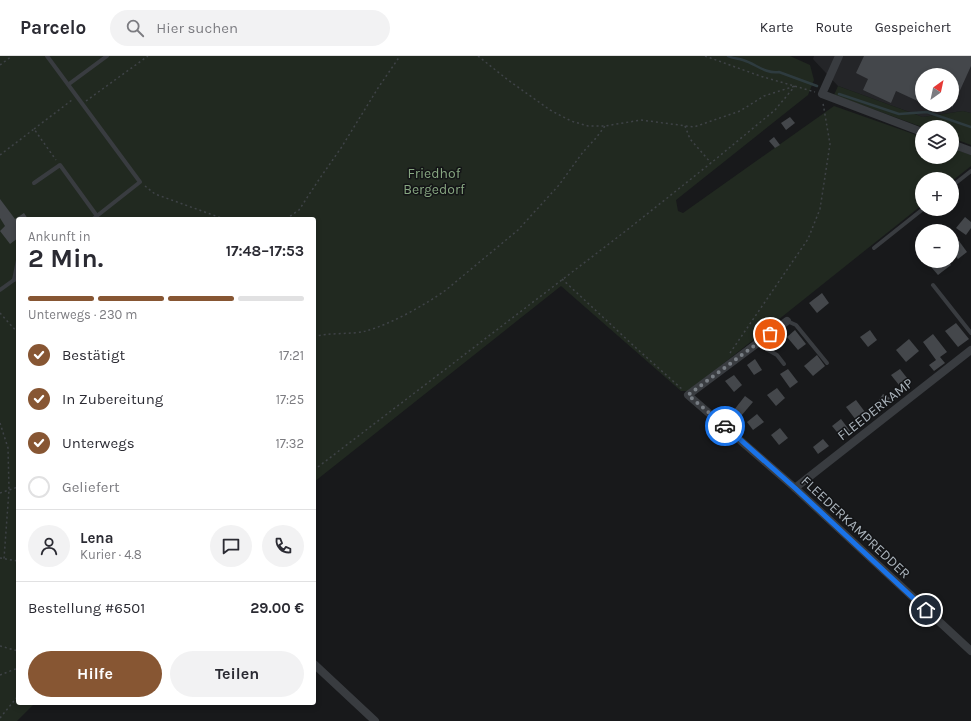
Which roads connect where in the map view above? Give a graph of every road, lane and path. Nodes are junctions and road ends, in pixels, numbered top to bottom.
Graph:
1 (12, 56) edge
2 (47, 56) edge
3 (107, 56) edge
4 (148, 56) edge
5 (400, 56) edge
6 (478, 56) edge
7 (705, 56) edge
8 (839, 56) edge
9 (0, 65) edge
10 (69, 84) junction
11 (796, 86) junction
12 (822, 94) junction
13 (78, 96) junction
14 (83, 104) junction
15 (605, 126) junction
16 (685, 126) junction
17 (34, 129) junction
18 (915, 129) edge
19 (959, 147) edge
20 (971, 151) edge
21 (0, 155) edge
22 (711, 163) junction
23 (60, 165) junction
24 (971, 171) edge
25 (959, 180) edge
26 (140, 182) junction
27 (34, 183) dead end
28 (915, 215) edge
29 (94, 217) edge
30 (96, 217) edge
31 (219, 217) edge
32 (289, 217) edge
33 (874, 248) dead end
34 (16, 278) edge
35 (562, 280) junction
36 (933, 285) dead end
37 (0, 290) edge
38 (0, 313) edge
39 (787, 321) joint
40 (16, 331) edge
41 (971, 333) edge
42 (316, 337) edge
43 (761, 341) junction
44 (971, 350) edge
45 (730, 353) dead end
46 (827, 363) dead end
47 (784, 364) dead end
48 (688, 395) junction
49 (0, 423) edge
50 (316, 468) edge
51 (16, 488) edge
52 (795, 488) junction
53 (9, 490) junction
54 (0, 493) edge
55 (0, 558) edge
56 (4, 559) junction
57 (16, 561) edge
58 (0, 646) edge
59 (16, 650) edge
60 (971, 651) edge
61 (316, 666) edge
62 (16, 669) edge
63 (0, 675) edge
64 (16, 698) edge
65 (0, 718) edge
66 (375, 721) edge

1 - 9 path
2 - 10 lane
3 - 10 lane
4 - 14 path
5 - 32 path
6 - 15 path
7 - 11 path
8 - 12 street
10 - 13 lane
11 - 12 path
11 - 16 path
11 - 22 path
12 - 18 street
12 - 45 path
13 - 14 lane
13 - 17 path
14 - 26 lane
15 - 16 path
15 - 42 path
16 - 22 path
17 - 21 path
17 - 23 path
19 - 20 street
22 - 35 path
23 - 27 lane
23 - 29 lane
24 - 25 lane
26 - 30 lane
26 - 31 path
28 - 33 lane
34 - 37 lane
35 - 48 path
35 - 50 path
36 - 41 lane
38 - 40 path
39 - 43 street
39 - 46 lane
43 - 47 lane
43 - 48 street
44 - 52 street, FLEEDERKAMP
48 - 52 street, FLEEDERKAMPREDDER
49 - 53 path
51 - 53 path
52 - 60 street, FLEEDERKAMPREDDER
53 - 54 path
53 - 56 path
55 - 56 path
56 - 57 path
58 - 59 path
61 - 66 street
62 - 63 path
64 - 65 path

